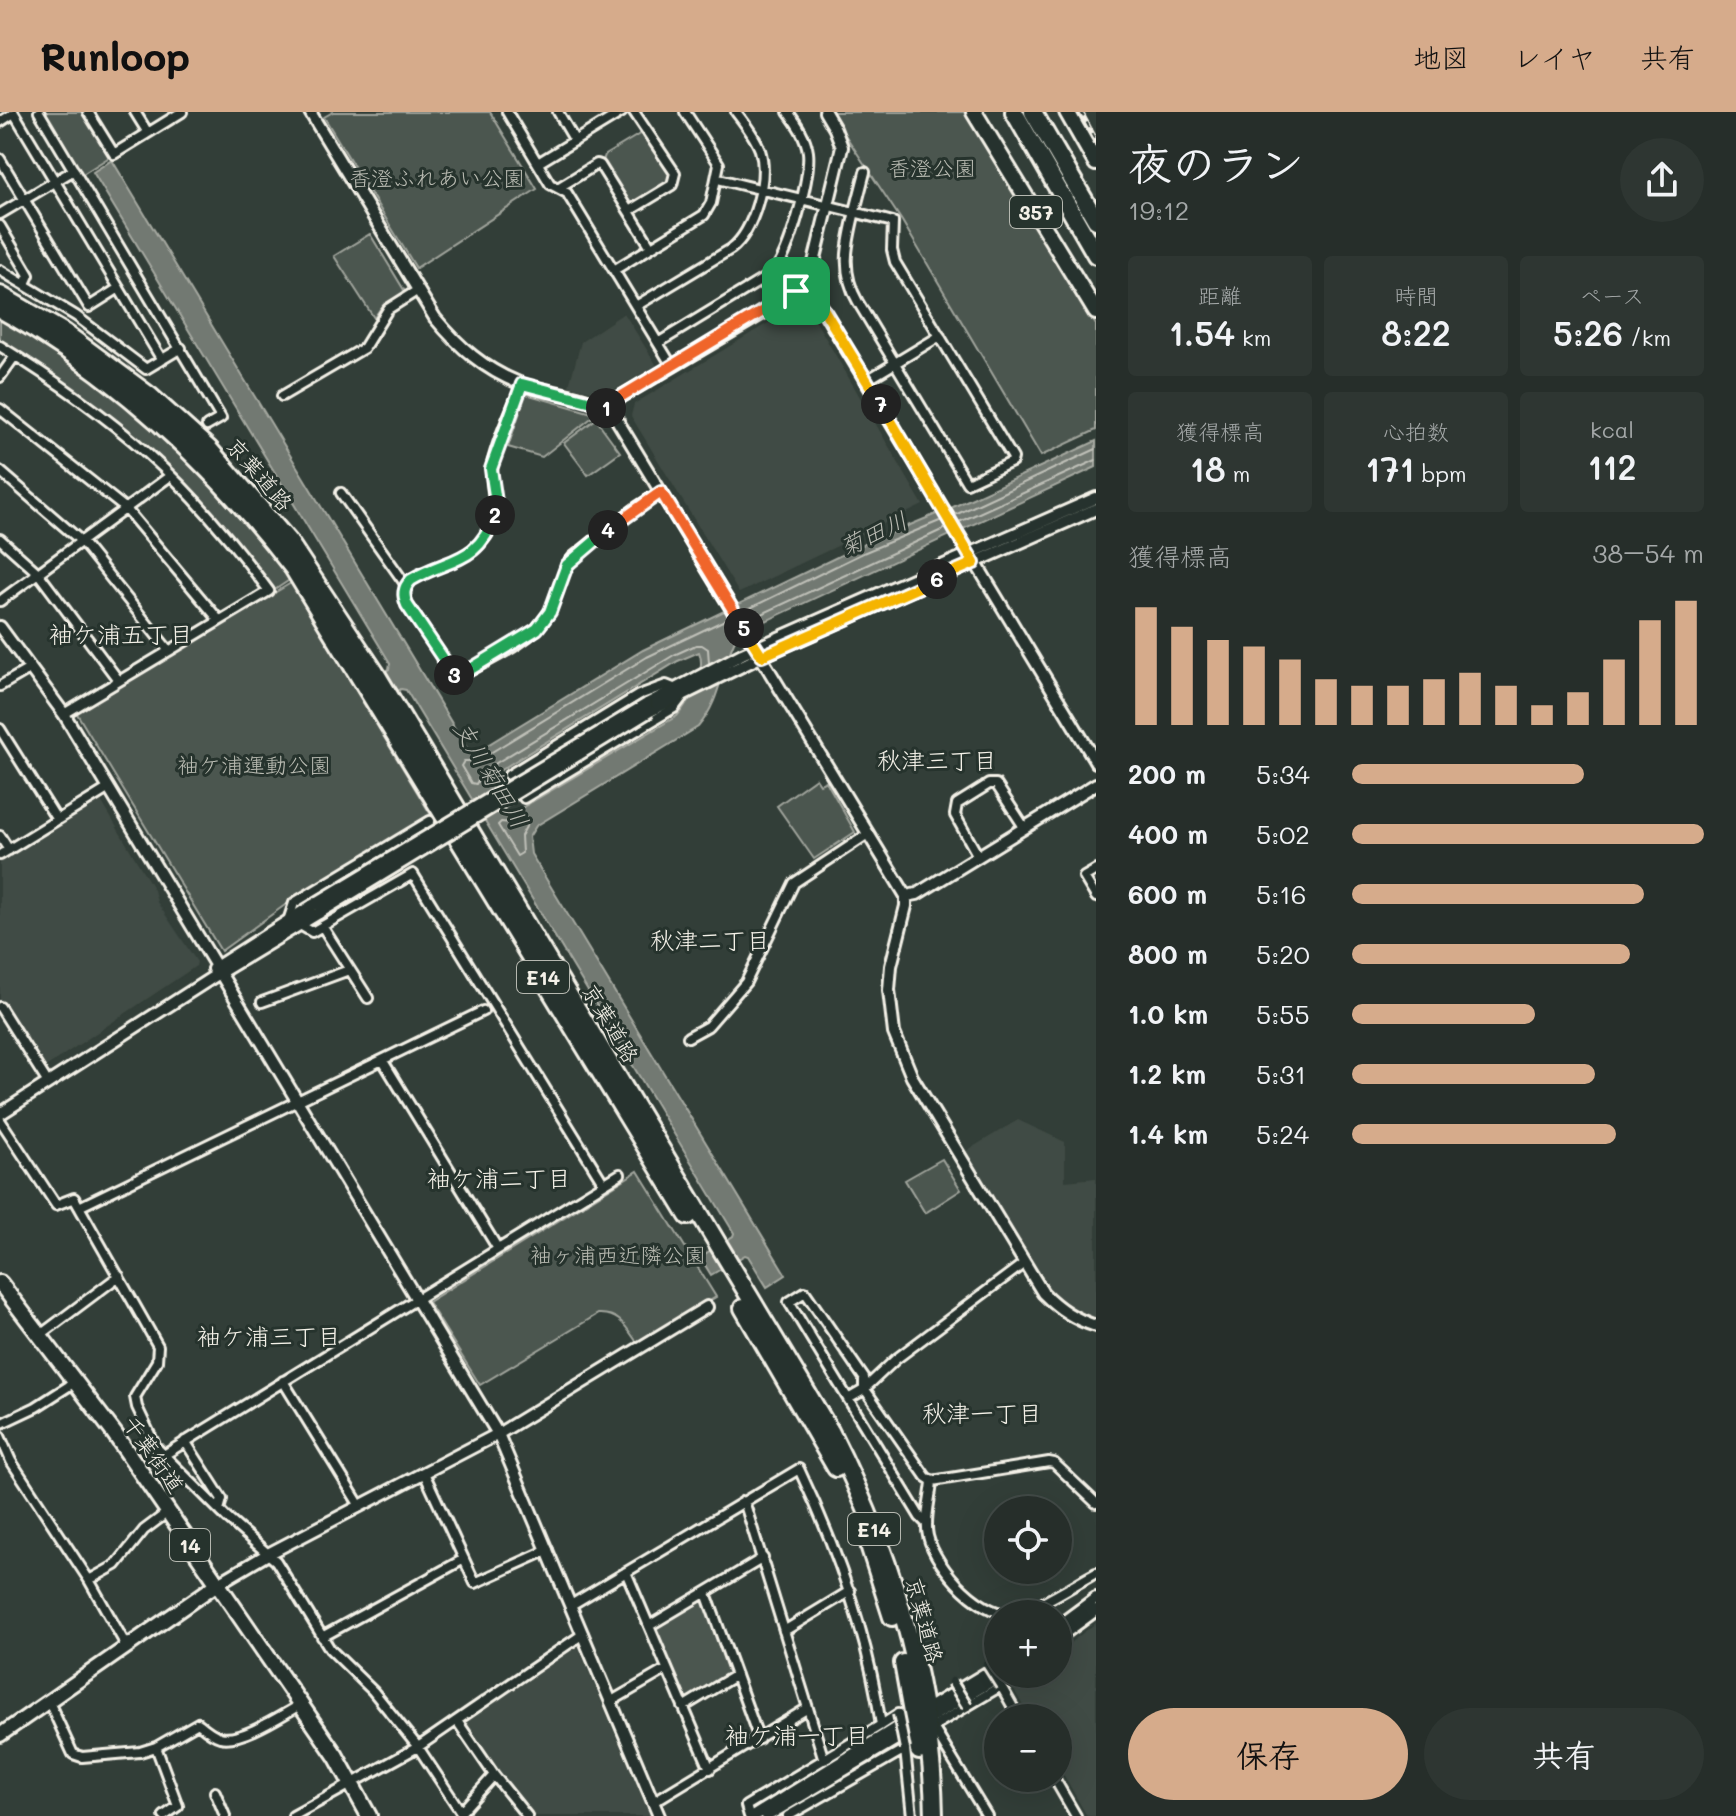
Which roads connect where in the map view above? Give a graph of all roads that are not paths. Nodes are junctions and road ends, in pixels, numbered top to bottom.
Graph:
1 (39, 112) edge
2 (88, 112) edge
3 (135, 112) edge
4 (182, 112) edge
5 (310, 112) edge
6 (507, 112) edge
7 (558, 112) edge
8 (622, 112) edge
9 (634, 112) edge
10 (685, 112) edge
11 (736, 112) edge
12 (788, 112) edge
13 (825, 112) edge
14 (974, 112) edge
15 (1005, 112) edge
16 (1014, 112) edge
17 (1033, 112) edge
18 (1067, 112) edge
19 (0, 122) edge
20 (148, 133) junction
21 (575, 141) junction
22 (0, 159) edge
23 (538, 163) junction
24 (1096, 163) edge
25 (74, 170) junction
26 (865, 172) dead end
27 (718, 179) junction
28 (55, 181) junction
29 (558, 188) junction
30 (760, 189) junction
31 (1060, 192) junction
32 (800, 199) junction
33 (25, 200) junction
34 (828, 206) junction
35 (629, 211) junction
36 (855, 212) junction
37 (0, 214) edge
38 (1096, 220) edge
39 (0, 226) edge
40 (651, 247) junction
41 (1094, 251) edge
42 (0, 270) edge
43 (614, 270) junction
44 (25, 284) junction
45 (811, 285) junction
46 (119, 288) junction
47 (418, 290) junction
48 (0, 295) edge
49 (636, 306) junction
50 (0, 309) edge
51 (1096, 312) edge
52 (940, 336) junction
53 (658, 343) junction
54 (0, 346) edge
55 (181, 348) junction
56 (15, 356) junction
57 (162, 360) junction
58 (895, 363) junction
59 (672, 366) junction
60 (0, 377) edge
61 (867, 380) junction
62 (522, 384) junction
63 (282, 396) dead end
64 (0, 409) edge
65 (608, 409) junction
66 (207, 426) dead end
67 (0, 471) edge
68 (170, 476) junction
69 (661, 492) junction
70 (341, 493) dead end
71 (1096, 498) edge
72 (126, 509) junction
73 (1096, 509) edge
74 (0, 539) edge
75 (81, 541) junction
76 (971, 558) junction
77 (38, 573) junction
78 (406, 585) junction
79 (0, 601) edge
80 (219, 620) junction
81 (0, 627) edge
82 (169, 651) junction
83 (759, 652) junction
84 (31, 668) junction
85 (369, 676) junction
86 (119, 681) junction
87 (0, 686) edge
88 (680, 692) junction
89 (64, 714) junction
90 (0, 729) edge
91 (1096, 762) edge
92 (1096, 784) edge
93 (109, 788) junction
94 (57, 820) junction
95 (430, 821) dead end
96 (1024, 827) junction
97 (868, 834) junction
98 (0, 836) edge
99 (4, 853) edge
100 (978, 856) junction
101 (1096, 870) edge
102 (906, 896) junction
103 (1096, 897) edge
104 (316, 909) junction
105 (288, 921) junction
106 (300, 925) junction
107 (322, 926) junction
108 (219, 969) junction
109 (349, 970) junction
110 (368, 998) dead end
111 (262, 1002) dead end
112 (0, 1007) edge
113 (483, 1011) dead end
114 (4, 1022) edge
115 (688, 1037) dead end
116 (383, 1061) junction
117 (47, 1080) junction
118 (298, 1102) junction
119 (0, 1107) edge
120 (0, 1114) edge
121 (0, 1120) edge
122 (620, 1174) dead end
123 (604, 1184) junction
124 (79, 1207) junction
125 (498, 1249) junction
126 (1023, 1264) junction
127 (119, 1276) junction
128 (0, 1283) edge
129 (416, 1299) junction
130 (707, 1307) dead end
131 (1096, 1326) edge
132 (39, 1336) junction
133 (283, 1381) junction
134 (75, 1382) junction
135 (864, 1388) junction
136 (848, 1399) junction
137 (0, 1424) edge
138 (498, 1434) junction
139 (0, 1436) edge
140 (185, 1441) junction
141 (164, 1455) junction
142 (424, 1473) junction
143 (932, 1481) junction
144 (744, 1501) junction
145 (1096, 1503) edge
146 (360, 1506) junction
147 (219, 1510) junction
148 (168, 1512) junction
149 (927, 1524) junction
150 (548, 1550) junction
151 (268, 1554) junction
152 (763, 1558) junction
153 (464, 1559) junction
154 (626, 1572) junction
155 (1096, 1573) edge
156 (89, 1580) junction
157 (217, 1584) junction
158 (850, 1591) junction
159 (706, 1593) junction
160 (1096, 1598) edge
161 (571, 1605) junction
162 (1096, 1610) edge
163 (1072, 1616) edge
164 (649, 1626) junction
165 (1072, 1628) edge
166 (784, 1631) junction
167 (583, 1634) junction
168 (322, 1637) junction
169 (127, 1647) junction
170 (667, 1669) junction
171 (984, 1671) edge
172 (736, 1675) junction
173 (952, 1682) dead end
174 (984, 1684) edge
175 (998, 1688) edge
176 (49, 1702) junction
177 (610, 1702) junction
178 (300, 1705) junction
179 (967, 1706) junction
180 (683, 1707) junction
181 (808, 1708) junction
182 (915, 1718) junction
183 (457, 1721) junction
184 (881, 1725) junction
185 (0, 1735) edge
186 (759, 1739) junction
187 (156, 1747) junction
188 (418, 1747) junction
189 (905, 1749) junction
190 (824, 1760) junction
191 (710, 1769) junction
192 (494, 1775) junction
193 (351, 1783) junction
194 (215, 1792) dead end
195 (1062, 1792) edge
196 (653, 1802) junction
197 (164, 1816) edge
198 (225, 1816) edge
199 (293, 1816) edge
200 (369, 1816) edge
201 (527, 1816) edge
202 (659, 1816) edge
203 (752, 1816) edge
204 (767, 1816) edge
205 (788, 1816) edge
206 (912, 1816) edge
207 (923, 1816) edge
208 (934, 1816) edge
209 (987, 1816) edge
210 (1076, 1816) edge

1 - 25 street
2 - 20 street
3 - 20 street
4 - 20 street
5 - 47 street
6 - 23 street
7 - 21 street
8 - 21 street
9 - 35 street
10 - 27 street
11 - 30 street
12 - 32 street
13 - 34 street
14 - 51 highway, 357
15 - 31 highway
16 - 31 highway
17 - 38 highway
18 - 24 highway
19 - 28 street
21 - 23 street
22 - 33 street
23 - 29 street
25 - 28 street
25 - 55 street
26 - 36 street
27 - 30 street
27 - 40 street
28 - 33 street
28 - 46 street
29 - 35 street
29 - 43 street
30 - 32 street
30 - 49 street
31 - 41 highway
32 - 34 street
32 - 53 street
33 - 37 street
33 - 46 street
34 - 36 street
34 - 45 street
35 - 40 street
36 - 52 street
36 - 58 street
39 - 44 street
40 - 43 street
42 - 44 street
43 - 49 street
44 - 57 street
45 - 59 street
45 - 61 street
46 - 57 street
47 - 62 street
47 - 63 street
48 - 85 highway, 京葉道路 / E14
49 - 53 street
50 - 85 highway, 京葉道路 / E14
52 - 58 street
52 - 58 street
53 - 59 street
54 - 56 street
55 - 57 street
55 - 66 street
56 - 60 street
56 - 68 street
58 - 61 street
59 - 65 street
61 - 76 street
62 - 65 street
62 - 78 street
64 - 72 street
65 - 69 street
67 - 75 street
68 - 72 street
68 - 80 street
69 - 78 street
69 - 83 street
70 - 78 street
71 - 76 street
72 - 75 street
72 - 80 street
73 - 76 street
74 - 77 street
75 - 77 street
75 - 82 street
76 - 83 street
76 - 91 street
77 - 79 street
77 - 86 street
80 - 82 street
81 - 84 street
82 - 86 street
83 - 88 street
83 - 97 street
84 - 87 street
84 - 89 street
85 - 182 highway, 京葉道路 / E14
86 - 89 street
88 - 88 street
88 - 104 street, bridge
89 - 93 street
90 - 94 street
92 - 96 street
93 - 94 street
93 - 108 street
94 - 99 street
95 - 105 street
96 - 100 street
96 - 100 street
97 - 102 street
97 - 115 street
98 - 99 street
100 - 102 street
101 - 103 street
102 - 126 street
104 - 105 street
104 - 106 street
105 - 108 street
106 - 107 street
106 - 108 street
107 - 109 street
107 - 123 street
108 - 117 street
108 - 118 street
109 - 110 street
109 - 111 street
112 - 114 street
113 - 116 street
114 - 117 street
116 - 118 street
116 - 125 street
117 - 119 street
117 - 120 street
118 - 124 street
118 - 129 street
121 - 124 street
122 - 123 street
123 - 125 street
124 - 127 street
125 - 129 street
126 - 131 street
126 - 135 street
127 - 132 street
127 - 141 street
128 - 132 highway, 千葉街道 / 14
129 - 133 street
129 - 138 street
130 - 138 street
132 - 134 highway, 千葉街道 / 14
133 - 140 street
133 - 146 street
134 - 137 street
134 - 148 highway, 千葉街道 / 14
135 - 136 street
135 - 136 street
135 - 143 street
136 - 149 street
138 - 142 street
138 - 150 street
139 - 156 street
140 - 141 street
140 - 147 street
141 - 147 street
142 - 146 street
142 - 153 street
143 - 145 street
143 - 149 street
144 - 152 street
144 - 154 street
144 - 158 street
146 - 151 street
147 - 151 street
148 - 156 street
148 - 157 highway, 千葉街道 / 14
149 - 155 street
150 - 153 street
150 - 161 street
151 - 157 street
151 - 168 street
152 - 159 street
152 - 166 street
153 - 168 street
154 - 161 street
154 - 164 street
156 - 169 street
157 - 169 main road
157 - 178 highway, 千葉街道 / 14
158 - 166 street
158 - 184 street
159 - 164 street
159 - 172 street
160 - 163 street
161 - 167 street
162 - 165 street
164 - 170 street
166 - 181 street
167 - 177 street
167 - 183 street
168 - 188 street
169 - 176 main road
170 - 177 street
170 - 180 street
171 - 182 street
172 - 180 street
172 - 186 street
173 - 179 street, bridge
174 - 182 street
175 - 179 street
176 - 185 main road
176 - 187 street
177 - 196 street
178 - 187 street
178 - 193 highway, 千葉街道 / 14
179 - 209 street
180 - 191 street
181 - 186 street
181 - 190 street
182 - 184 street
182 - 189 street, bridge
182 - 203 street
182 - 204 street
182 - 207 highway, 京葉道路 / E14
182 - 208 highway, 京葉道路 / E14
183 - 188 street
183 - 192 street
184 - 190 street
186 - 191 street
187 - 197 street
188 - 192 street
188 - 193 street
189 - 205 street
189 - 206 street
190 - 203 street
191 - 196 street
192 - 201 street
193 - 199 street
193 - 200 highway, 千葉街道 / 14
194 - 198 street
195 - 210 street
196 - 202 street

